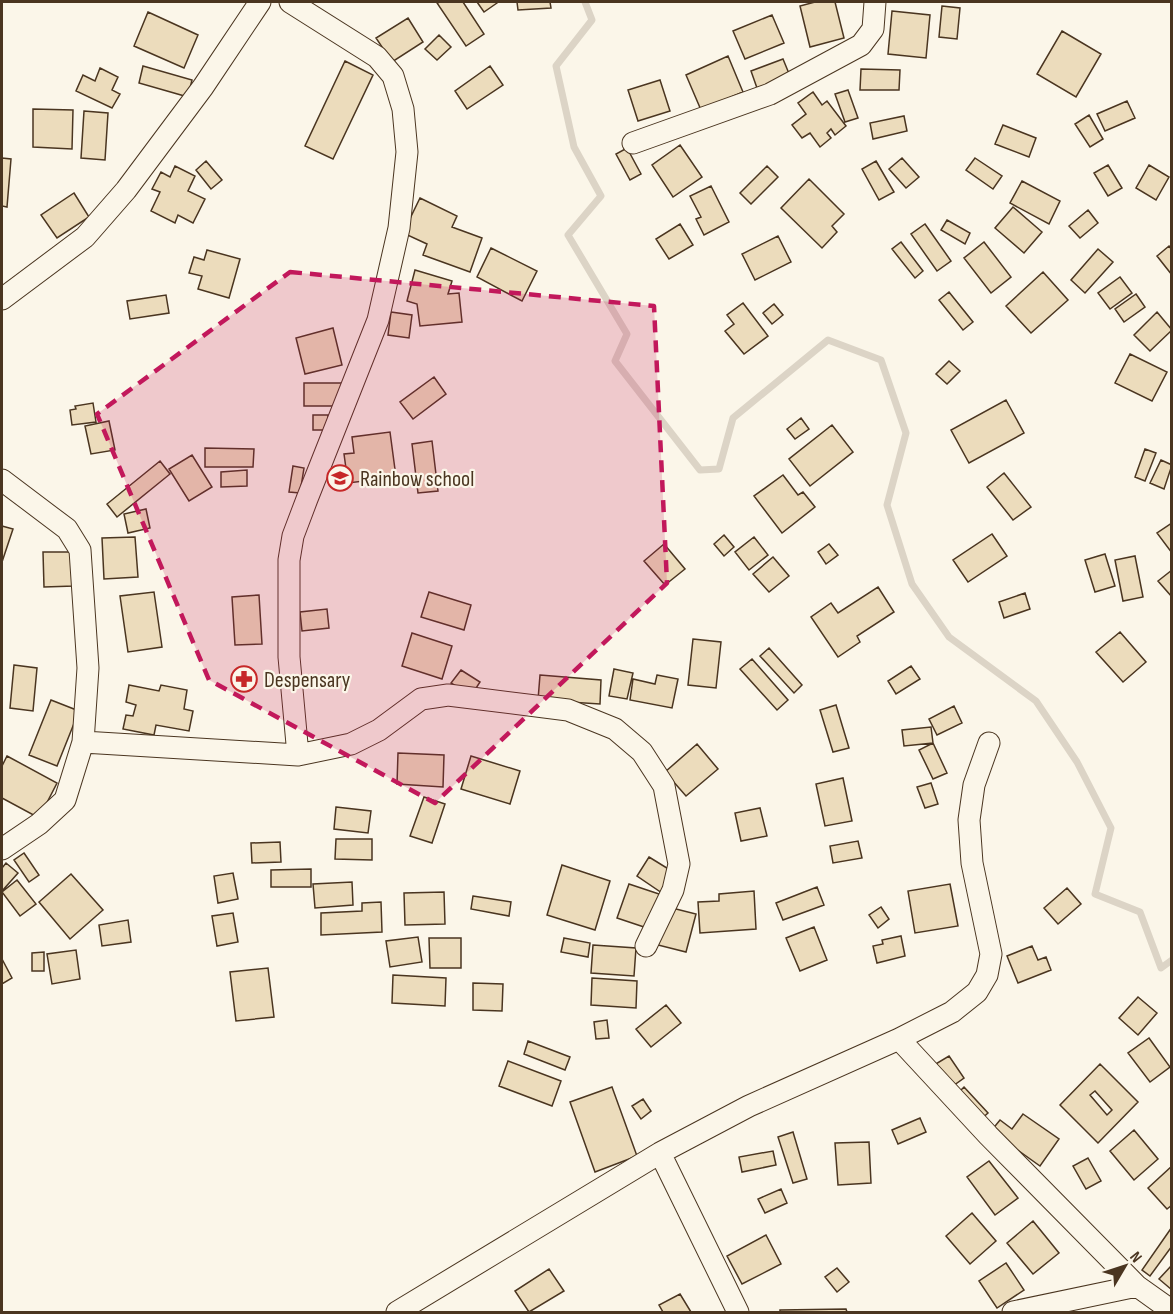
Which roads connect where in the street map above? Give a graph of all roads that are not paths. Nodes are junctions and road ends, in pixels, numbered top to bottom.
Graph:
1 (260, 2) edge
2 (290, 2) edge
3 (875, 2) edge
4 (633, 143) dead end
5 (2, 299) edge
6 (2, 480) edge
7 (83, 742) junction
8 (989, 743) dead end
9 (298, 755) junction
10 (2, 849) edge
11 (646, 945) dead end
12 (899, 1039) junction
13 (660, 1153) junction
14 (1137, 1286) junction
15 (1172, 1311) edge
16 (397, 1312) edge
17 (738, 1312) edge
18 (1013, 1312) edge

1 - 5 street
2 - 9 street
3 - 4 street
6 - 7 street
7 - 9 street
7 - 10 street
8 - 12 street
9 - 11 street
12 - 13 street
12 - 14 street
13 - 16 street
13 - 17 street
14 - 15 street
14 - 18 street

